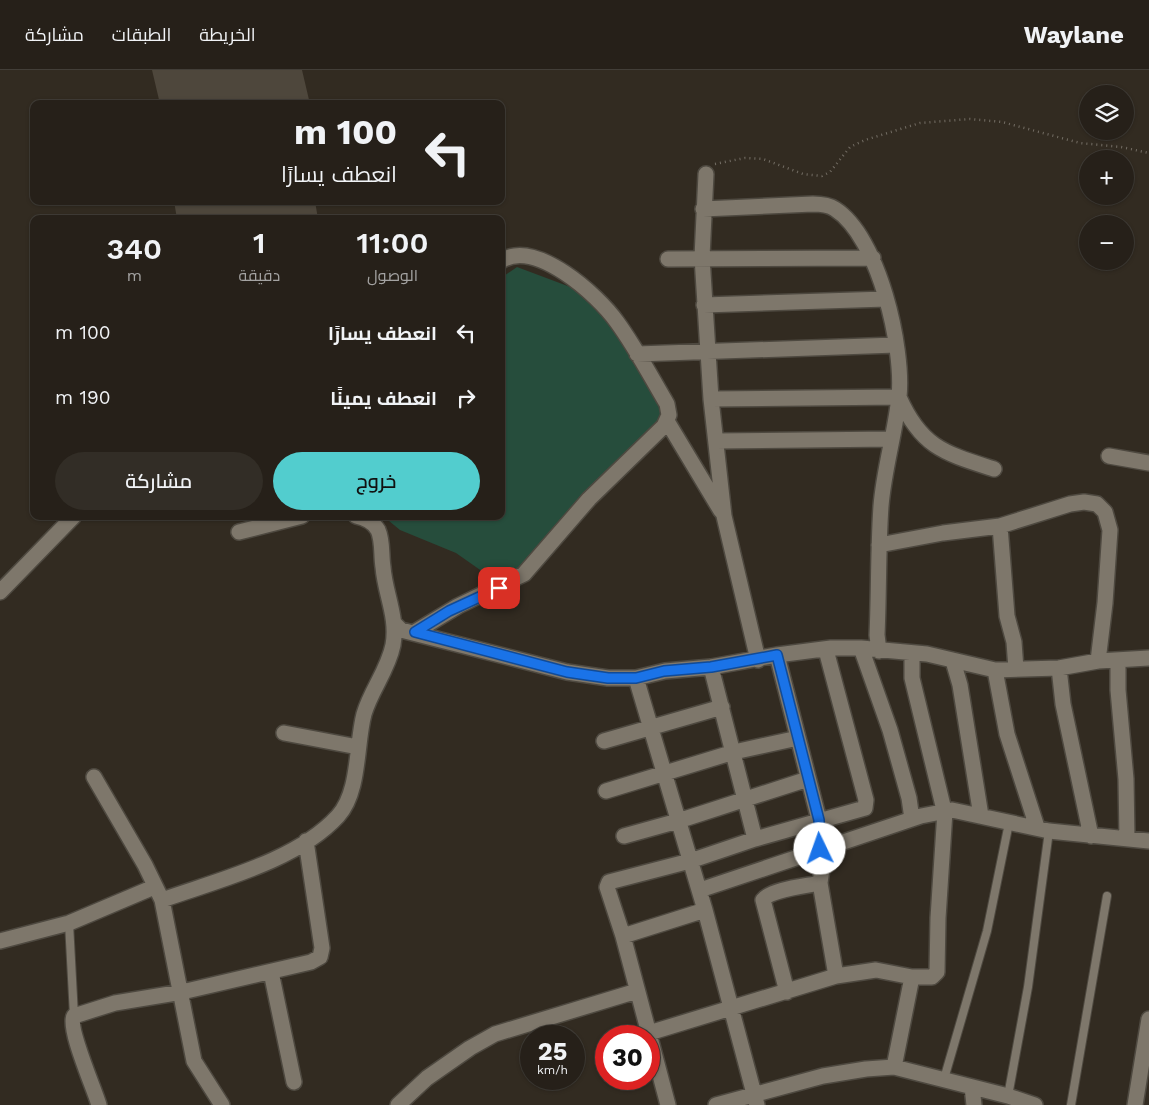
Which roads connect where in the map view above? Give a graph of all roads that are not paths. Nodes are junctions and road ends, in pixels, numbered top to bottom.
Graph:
1 (706, 174) road end
2 (703, 209) junction
3 (702, 257) junction
4 (873, 258) junction
5 (668, 259) dead end
6 (505, 260) edge
7 (886, 299) junction
8 (704, 304) junction
9 (896, 345) junction
10 (707, 352) junction
11 (637, 354) junction
12 (899, 397) junction
13 (711, 399) junction
14 (667, 421) junction
15 (891, 439) junction
16 (716, 441) junction
17 (1109, 456) dead end
18 (1149, 463) edge
19 (994, 468) dead end
20 (724, 516) junction
21 (70, 520) edge
22 (286, 520) edge
23 (365, 520) edge
24 (1000, 526) junction
25 (239, 532) dead end
26 (879, 545) junction
27 (0, 592) edge
28 (395, 624) junction
29 (415, 632) junction
30 (861, 648) junction
31 (826, 650) junction
32 (879, 651) junction
33 (912, 654) junction
34 (777, 655) junction
35 (1149, 658) edge
36 (758, 660) junction
37 (953, 661) junction
38 (1098, 661) junction
39 (1118, 661) junction
40 (711, 667) junction
41 (1059, 668) junction
42 (1016, 669) junction
43 (994, 670) junction
44 (636, 678) junction
45 (722, 708) junction
46 (652, 726) junction
47 (284, 733) dead end
48 (798, 738) junction
49 (604, 741) dead end
50 (358, 748) junction
51 (734, 752) junction
52 (666, 774) junction
53 (94, 778) dead end
54 (808, 779) junction
55 (606, 791) dead end
56 (746, 798) junction
57 (945, 811) junction
58 (981, 816) junction
59 (912, 819) junction
60 (819, 820) junction
61 (678, 821) junction
62 (1009, 823) junction
63 (1043, 829) junction
64 (624, 836) dead end
65 (1091, 836) junction
66 (756, 838) junction
67 (1127, 838) junction
68 (306, 841) junction
69 (1149, 842) edge
70 (822, 849) junction
71 (690, 861) junction
72 (820, 883) junction
73 (700, 890) junction
74 (158, 894) junction
75 (1107, 896) dead end
76 (706, 910) junction
77 (69, 923) junction
78 (623, 936) junction
79 (0, 941) edge
80 (271, 972) junction
81 (836, 976) junction
82 (912, 978) junction
83 (637, 990) junction
84 (182, 992) junction
85 (787, 992) junction
86 (731, 1007) junction
87 (74, 1016) junction
88 (1149, 1019) edge
89 (647, 1025) edge
90 (660, 1030) edge
91 (894, 1068) junction
92 (660, 1075) edge
93 (944, 1079) junction
94 (294, 1082) dead end
95 (972, 1087) junction
96 (1008, 1096) junction
97 (755, 1100) edge
98 (1032, 1104) edge
99 (99, 1105) edge
100 (222, 1105) edge
101 (398, 1105) edge
102 (668, 1105) edge
103 (716, 1105) edge
104 (974, 1105) edge
105 (1071, 1105) edge
106 (1135, 1105) edge

1 - 2 street
2 - 3 street
2 - 4 street
3 - 4 street
3 - 5 street
3 - 8 street
4 - 7 street
6 - 11 street
7 - 8 street
7 - 9 street
8 - 10 street
9 - 10 street
9 - 12 street
10 - 11 street
10 - 13 street
11 - 14 street
12 - 13 street
12 - 15 street
12 - 19 street
13 - 16 street
14 - 20 street
14 - 29 street
15 - 16 street
15 - 26 street
16 - 20 street
17 - 18 street
20 - 36 street
21 - 27 street
22 - 25 street
23 - 28 street
24 - 26 street
24 - 38 street
24 - 42 street
26 - 32 street
28 - 29 street
28 - 50 street
29 - 44 street
30 - 31 street
30 - 32 street
30 - 59 street
31 - 34 street
31 - 60 street
32 - 33 street
33 - 37 street
33 - 57 street
34 - 36 street
34 - 48 street
35 - 39 street
36 - 40 street
37 - 43 street
37 - 58 street
38 - 39 street
38 - 41 street
39 - 67 street
40 - 44 street
40 - 45 street
41 - 42 street
41 - 65 street
42 - 43 street
43 - 63 street
44 - 46 street
45 - 46 street
45 - 51 street
46 - 49 street
46 - 52 street
47 - 50 street
48 - 51 street
48 - 54 street
50 - 68 street
51 - 52 street
51 - 56 street
52 - 55 street
52 - 61 street
53 - 74 street
54 - 56 street
54 - 60 street
56 - 61 street
56 - 66 street
57 - 58 street
57 - 59 street
57 - 82 street
58 - 62 street
59 - 70 street
60 - 66 street
60 - 70 street
61 - 64 street
61 - 71 street
62 - 63 street
62 - 93 lane
63 - 65 street
63 - 96 lane
65 - 67 street
66 - 71 street
67 - 69 street
68 - 74 street
68 - 80 street
70 - 72 street
70 - 73 street
71 - 73 street
71 - 78 street
72 - 81 street
72 - 85 street
73 - 76 street
74 - 77 street
74 - 84 street
75 - 105 lane
76 - 78 street
76 - 86 street
77 - 79 street
77 - 87 lane
78 - 83 street
80 - 84 street
80 - 94 street
81 - 82 street
81 - 85 street
82 - 91 street
83 - 89 street
83 - 101 street
84 - 87 street
84 - 100 street
85 - 86 street
86 - 90 street
86 - 97 street
87 - 99 street
88 - 106 street
91 - 93 street
91 - 97 street
92 - 102 street
93 - 95 street
95 - 96 street
95 - 104 street
96 - 98 street
97 - 103 street

